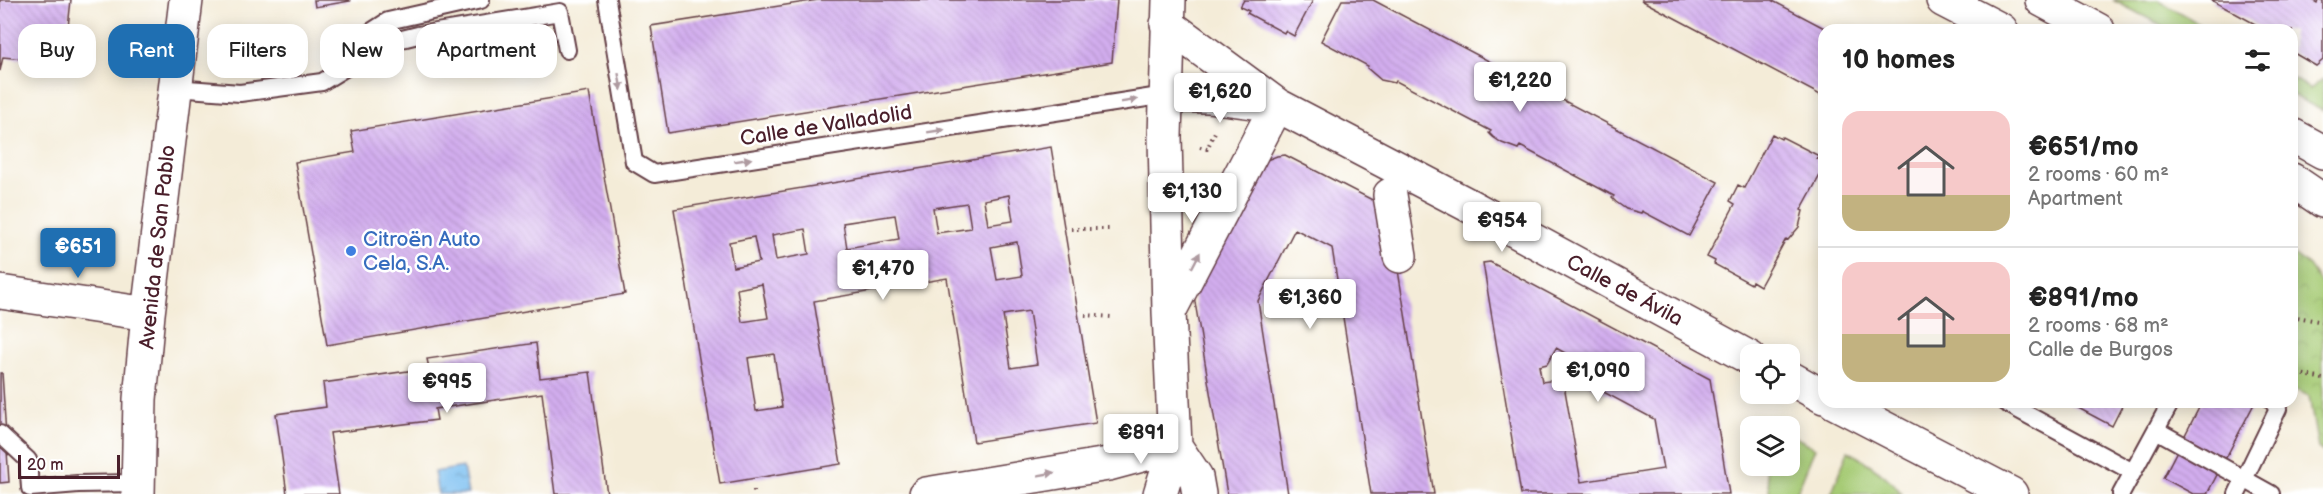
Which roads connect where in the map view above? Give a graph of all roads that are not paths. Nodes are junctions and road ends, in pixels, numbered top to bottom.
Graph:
1 (186, 0) edge
2 (481, 0) edge
3 (606, 0) edge
4 (1943, 0) edge
5 (2042, 0) edge
6 (1168, 12) edge
7 (383, 24) edge
8 (1989, 24) edge
9 (2087, 24) edge
10 (404, 38) edge
11 (567, 50) dead end
12 (329, 78) edge
13 (175, 88) junction
14 (1166, 95) junction
15 (1277, 105) junction
16 (2298, 138) edge
17 (2323, 152) edge
18 (2298, 184) edge
19 (1390, 195) dead end
20 (2323, 201) edge
21 (1400, 256) dead end
22 (0, 292) edge
23 (1169, 312) junction
24 (148, 314) junction
25 (1740, 353) edge
26 (1800, 384) edge
27 (1818, 394) edge
28 (1846, 408) edge
29 (2015, 408) edge
30 (2168, 408) edge
31 (2277, 408) edge
32 (2156, 430) junction
33 (0, 434) edge
34 (1175, 446) junction
35 (2133, 472) junction
36 (2240, 487) edge
37 (138, 488) edge
38 (926, 494) edge
39 (1160, 494) edge
40 (1199, 494) edge
41 (2011, 494) edge
42 (2121, 494) edge
43 (2271, 494) edge

1 - 13 street, Avenida de San Pablo
2 - 7 lane
3 -> 14 lane, Calle de Valladolid
4 - 8 street
5 - 9 street
6 - 14 street
6 - 15 street, Calle de Ávila
10 - 11 lane
12 - 13 lane
13 - 24 street, Avenida de San Pablo
14 - 15 street, Calle de Ávila
14 - 23 street
23 -> 15 street
15 - 25 street, Calle de Ávila
16 - 17 street
18 - 20 street
19 - 21 street
22 - 24 street
23 - 34 street
24 - 37 street, Avenida de San Pablo
26 - 27 street
28 - 41 street
29 - 35 lane
30 - 32 lane
31 - 36 lane
32 - 35 lane
32 - 36 lane
33 - 37 lane
38 -> 34 street
34 - 39 street
34 - 40 street
35 - 42 lane
36 - 43 lane

